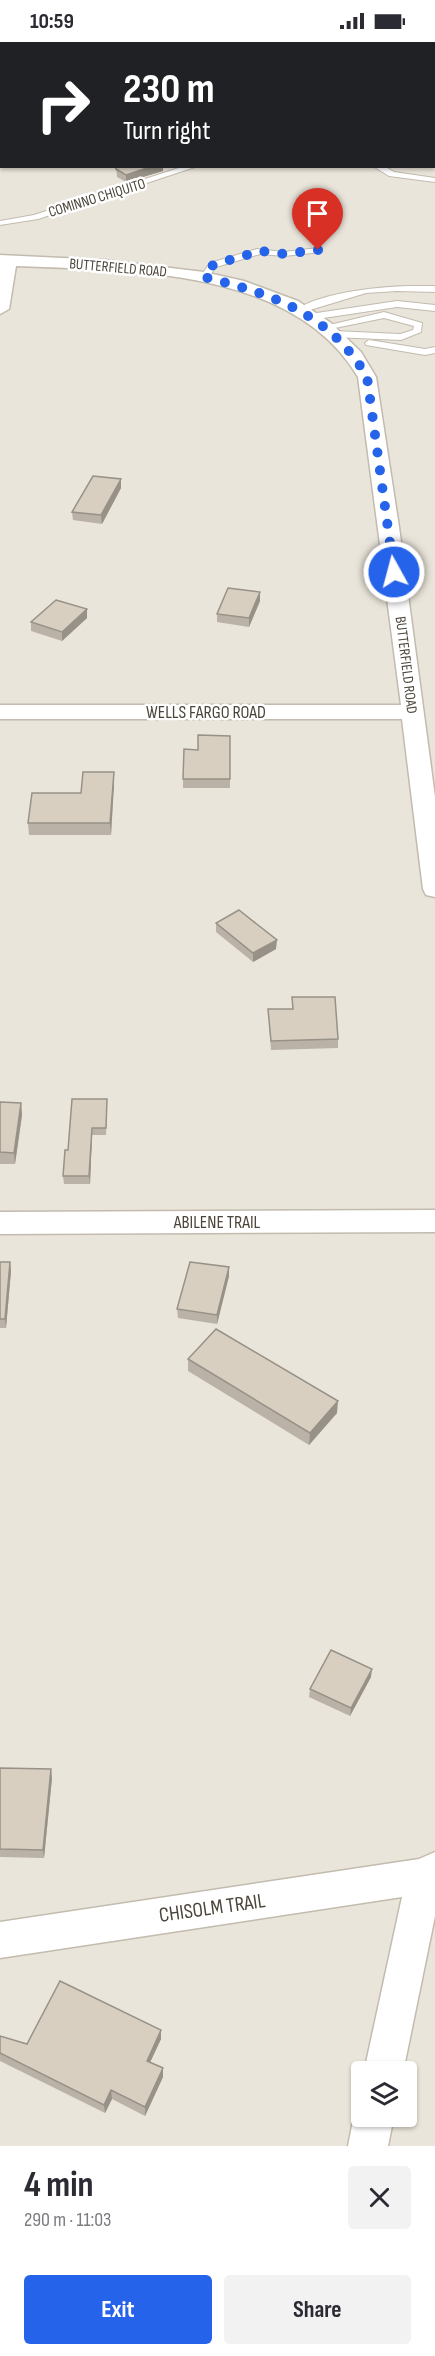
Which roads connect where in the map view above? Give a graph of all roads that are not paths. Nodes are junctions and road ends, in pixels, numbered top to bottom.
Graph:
1 (188, 168) edge
2 (381, 168) edge
3 (435, 180) edge
4 (0, 222) edge
5 (318, 250) dead end
6 (4, 260) edge
7 (204, 277) junction
8 (435, 289) edge
9 (435, 308) edge
10 (0, 309) edge
11 (322, 326) junction
12 (435, 350) edge
13 (0, 712) edge
14 (412, 712) junction
15 (435, 889) edge
16 (435, 1221) edge
17 (0, 1223) edge
18 (430, 1873) edge
19 (0, 1940) edge
20 (386, 2061) edge
21 (372, 2127) edge
22 (368, 2146) edge

1 - 4 lane, COMINNO CHIQUITO
2 - 3 lane
5 - 7 lane
6 - 7 street, BUTTERFIELD ROAD
6 - 10 street
7 - 11 street, BUTTERFIELD ROAD
8 - 11 lane
9 - 11 lane
11 - 11 lane
11 - 12 lane
11 - 14 street, BUTTERFIELD ROAD
13 - 14 street, WELLS FARGO ROAD
14 - 15 street, BUTTERFIELD ROAD
16 - 17 street, ABILENE TRAIL
18 - 19 street, CHISOLM TRAIL
18 - 20 street
21 - 22 street

